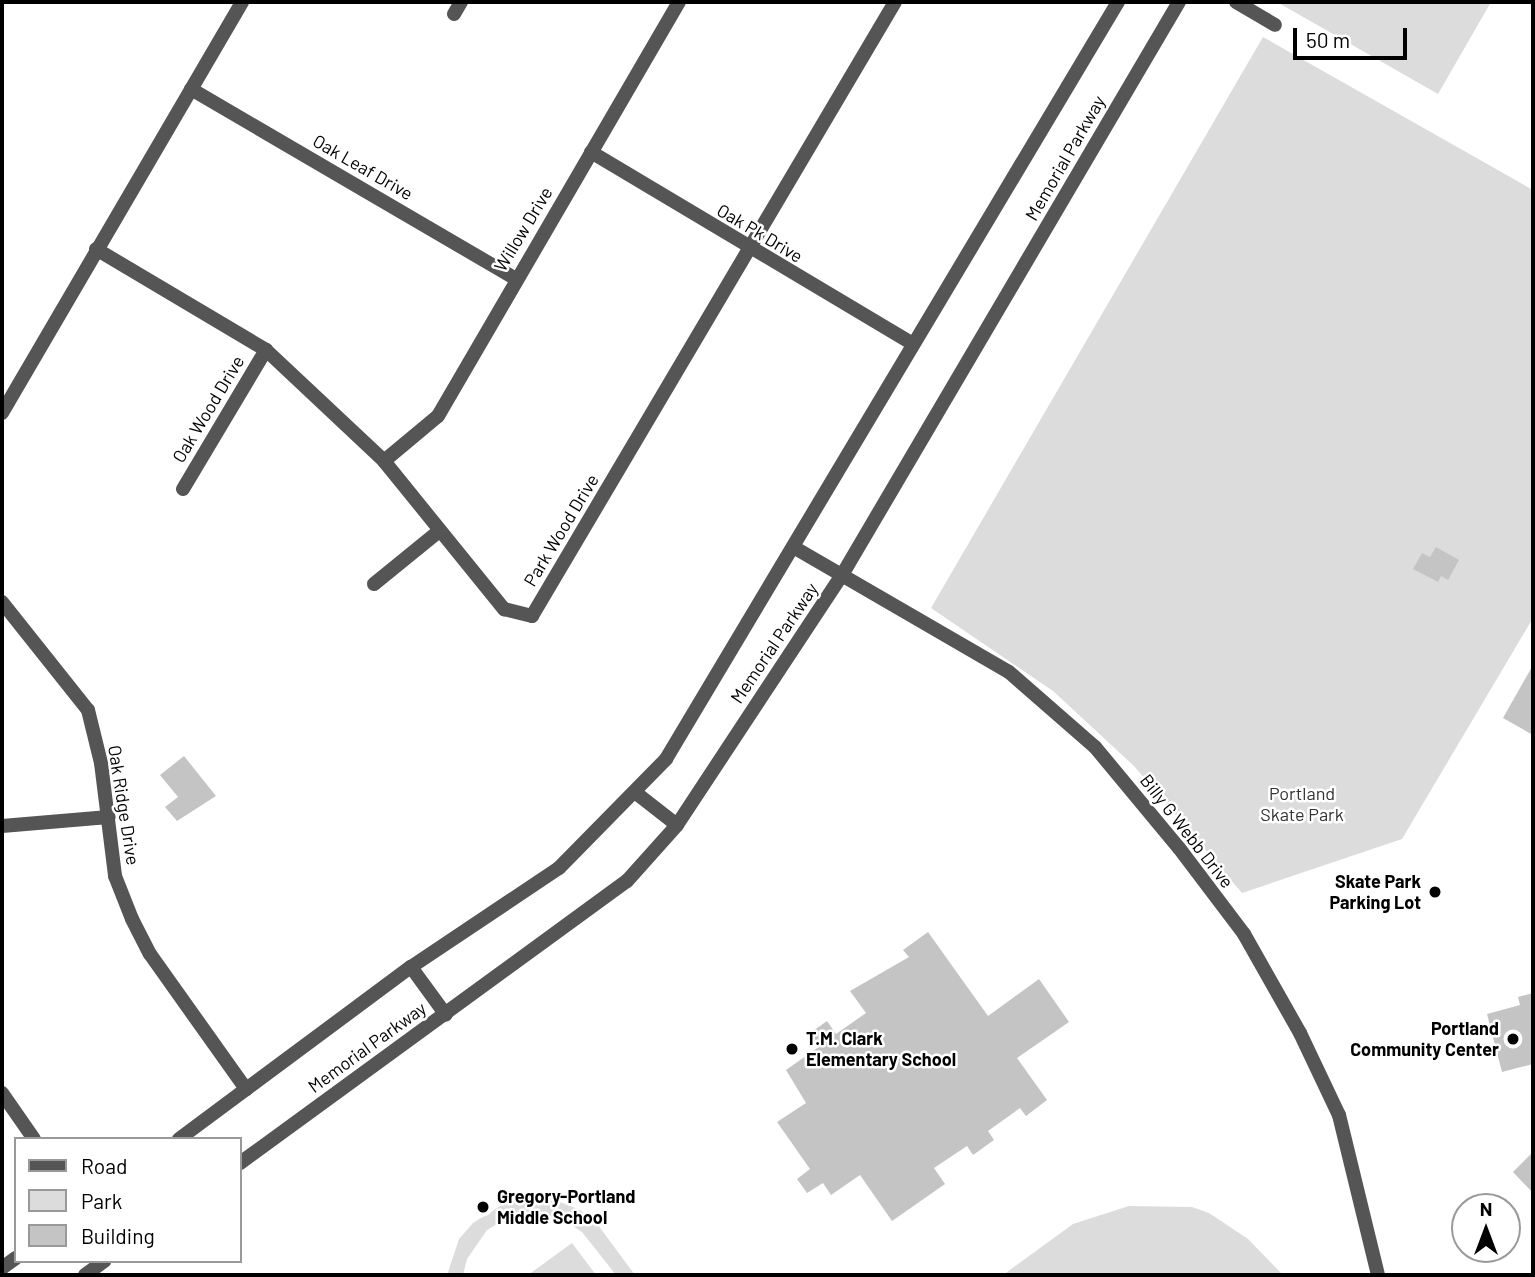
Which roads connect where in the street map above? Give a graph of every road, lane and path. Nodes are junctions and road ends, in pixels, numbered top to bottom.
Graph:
1 (242, 2) edge
2 (679, 2) edge
3 (895, 2) edge
4 (1118, 2) edge
5 (1179, 2) edge
6 (1236, 2) edge
7 (1275, 24) dead end
8 (191, 89) junction
9 (591, 152) junction
10 (96, 249) junction
11 (751, 250) junction
12 (515, 278) junction
13 (911, 344) junction
14 (266, 350) junction
15 (2, 414) edge
16 (384, 461) junction
17 (183, 489) dead end
18 (438, 532) junction
19 (795, 548) junction
20 (842, 575) junction
21 (374, 583) dead end
22 (2, 602) edge
23 (636, 793) junction
24 (109, 817) junction
25 (677, 825) junction
26 (2, 827) edge
27 (411, 967) junction
28 (446, 1015) junction
29 (246, 1089) junction
30 (2, 1093) edge
31 (33, 1137) edge
32 (182, 1137) edge
33 (242, 1162) edge
34 (101, 1263) edge
35 (85, 1275) edge
36 (1378, 1275) edge

1 - 8 street
2 - 9 street, Willow Drive
3 - 11 street, Park Wood Drive
4 - 13 street, Memorial Parkway
5 - 20 street, Memorial Parkway
6 - 7 street
8 - 10 street
8 - 12 street, Oak Leaf Drive
9 - 11 street, Oak Pk Drive
9 - 12 street, Willow Drive
10 - 14 street, Park Wood Drive
10 - 15 street
11 - 13 street, Oak Pk Drive
11 - 18 street, Park Wood Drive
12 - 16 street, Willow Drive
13 - 19 street, Memorial Parkway
14 - 16 street, Park Wood Drive
14 - 17 street, Oak Wood Drive
16 - 18 street, Park Wood Drive
18 - 21 street
19 - 20 street, Billy G Webb Drive
19 - 23 street, Memorial Parkway
20 - 25 street, Memorial Parkway
20 - 36 street, Billy G Webb Drive
22 - 24 street, Oak Ridge Drive
23 - 25 street
23 - 27 street, Memorial Parkway
24 - 26 street
24 - 29 street, Oak Ridge Drive
25 - 28 street, Memorial Parkway
27 - 28 street
27 - 29 street, Memorial Parkway
28 - 33 street, Memorial Parkway
29 - 32 street, Memorial Parkway
30 - 31 street
34 - 35 street

